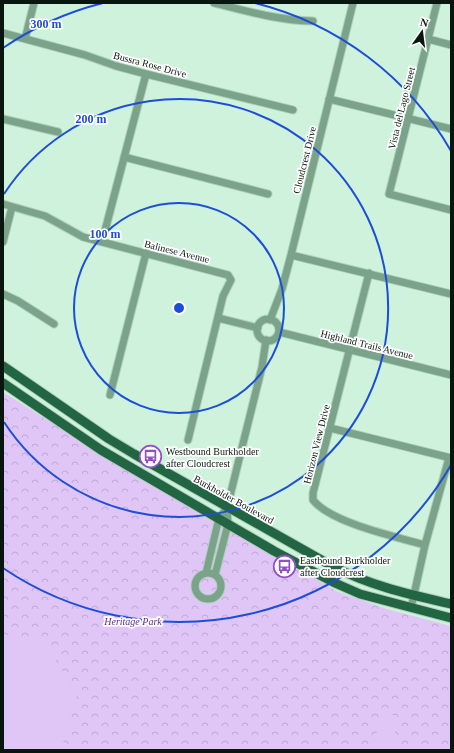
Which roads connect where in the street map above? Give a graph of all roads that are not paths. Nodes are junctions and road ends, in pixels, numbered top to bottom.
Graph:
1 (34, 3) edge
2 (214, 3) edge
3 (353, 3) edge
4 (437, 3) edge
5 (313, 21) dead end
6 (3, 34) edge
7 (25, 39) junction
8 (428, 39) junction
9 (451, 45) edge
10 (146, 74) junction
11 (329, 99) junction
12 (293, 110) dead end
13 (408, 118) junction
14 (3, 119) edge
15 (451, 129) edge
16 (58, 132) dead end
17 (124, 158) junction
18 (268, 194) dead end
19 (3, 204) edge
20 (12, 207) junction
21 (451, 210) edge
22 (3, 242) edge
23 (102, 242) junction
24 (146, 253) junction
25 (291, 255) junction
26 (369, 273) junction
27 (3, 294) edge
28 (451, 294) edge
29 (218, 318) junction
30 (270, 320) junction
31 (54, 324) dead end
32 (258, 328) junction
33 (279, 332) junction
34 (266, 340) junction
35 (349, 351) junction
36 (3, 366) edge
37 (451, 375) edge
38 (3, 383) edge
39 (110, 395) dead end
40 (330, 428) junction
41 (188, 440) dead end
42 (450, 458) edge
43 (227, 508) junction
44 (219, 518) junction
45 (228, 524) junction
46 (425, 545) junction
47 (206, 573) junction
48 (215, 575) junction
49 (414, 595) junction
50 (451, 604) edge
51 (411, 608) junction
52 (451, 618) edge

1 - 7 street
2 - 5 street
3 - 11 street, Cloudcrest Drive
4 - 8 street, Vista del Lago Street
6 - 7 street, Bussra Rose Drive
7 - 10 street, Bussra Rose Drive
8 - 9 street
8 - 13 street, Vista del Lago Street
10 - 12 street, Bussra Rose Drive
10 - 17 street
11 - 13 street
11 - 25 street, Cloudcrest Drive
13 - 15 street
13 - 21 street, Vista del Lago Street
14 - 16 street
17 - 18 street
17 - 23 street
19 - 20 street, Balinese Avenue
20 - 22 street
20 - 23 street, Balinese Avenue
23 - 24 street, Balinese Avenue
24 - 29 street, Balinese Avenue
24 - 39 street
25 - 26 street
25 - 30 street, Cloudcrest Drive
26 - 28 street
26 - 35 street, Horizon View Drive
27 - 31 street
29 - 32 street
29 - 41 street
30 - 32 street
30 - 33 street
32 - 34 street
33 - 34 street
33 - 35 street, Highland Trails Avenue
34 - 43 street
35 - 37 street, Highland Trails Avenue
35 - 40 street, Horizon View Drive
36 - 43 main road, Burkholder Boulevard
38 - 44 main road
40 - 42 street
40 - 46 street, Horizon View Drive
42 - 46 street
43 - 44 street
43 - 45 street
43 - 49 main road, Burkholder Boulevard
44 - 45 main road
44 - 47 street
45 - 48 street
45 - 51 main road
46 - 49 street
47 - 48 street
47 - 48 street
49 - 50 main road, Burkholder Boulevard
49 - 51 street
51 - 52 main road

